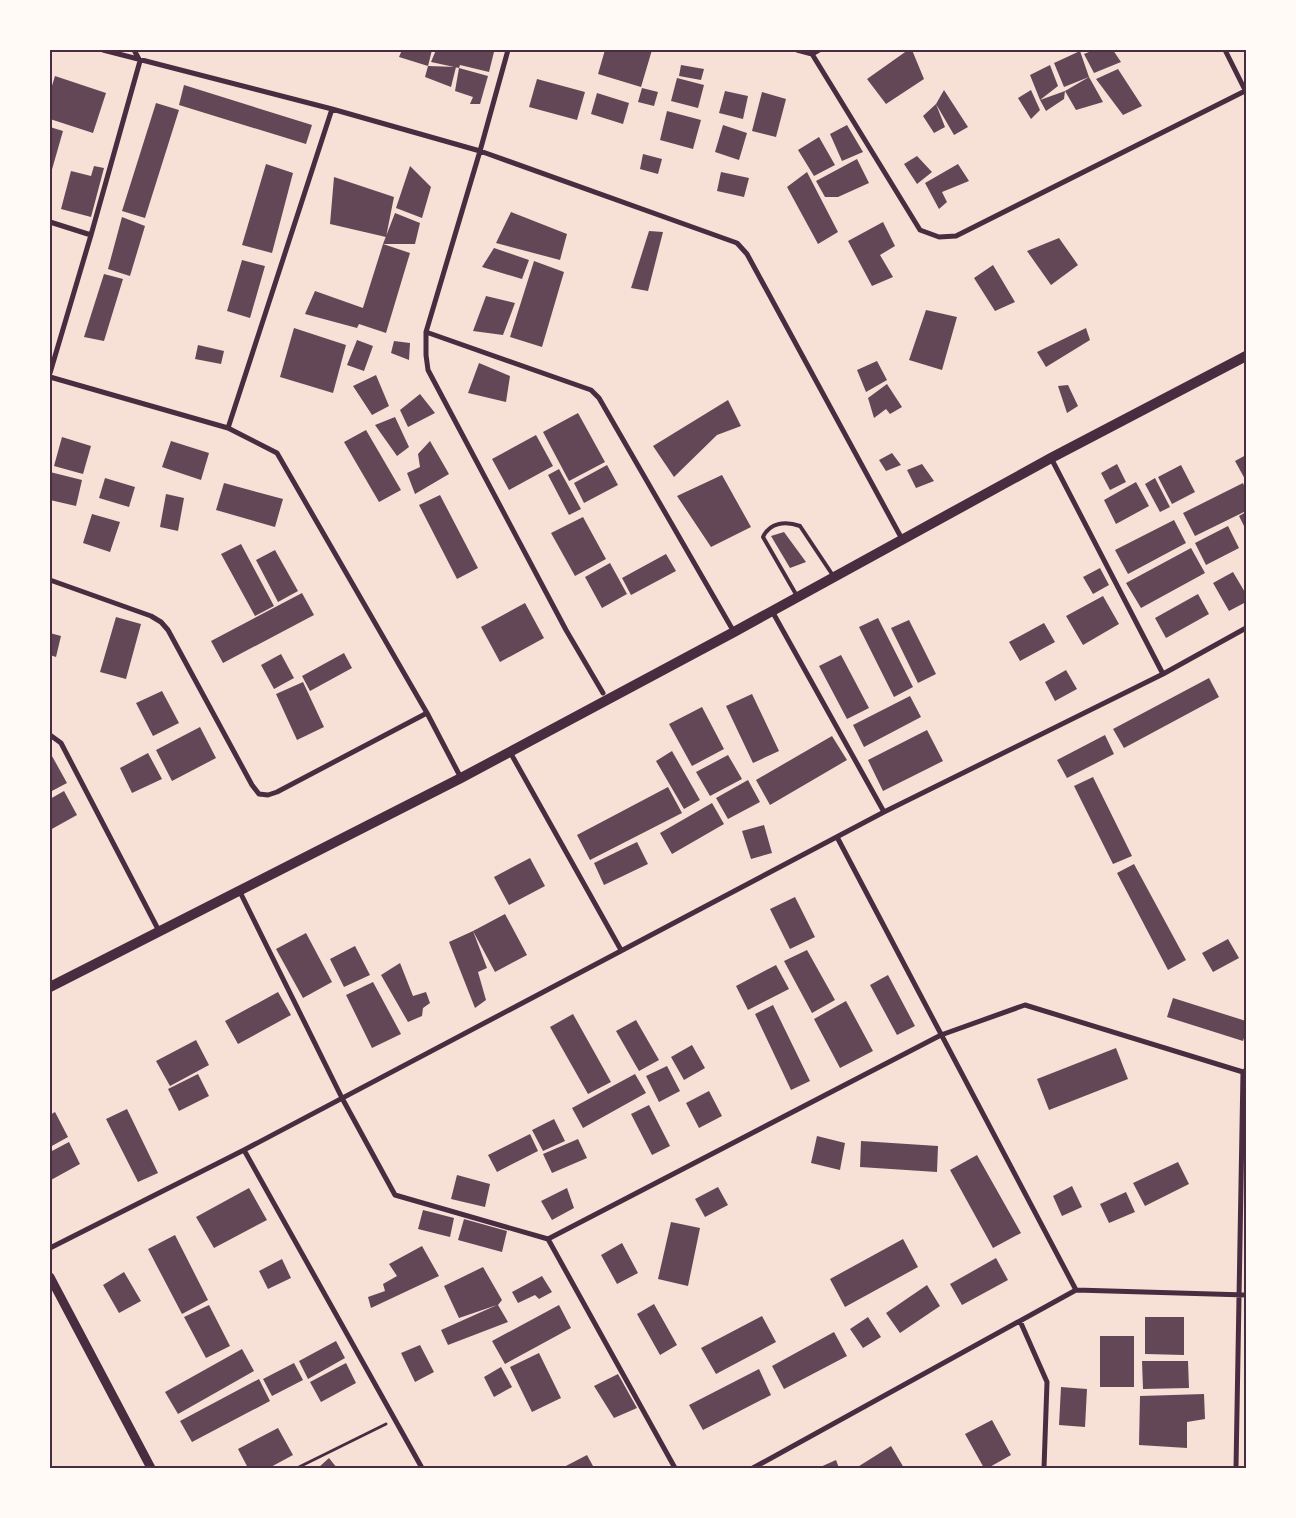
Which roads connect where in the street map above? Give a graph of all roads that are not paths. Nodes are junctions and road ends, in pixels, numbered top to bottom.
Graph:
1 (103, 50) edge
2 (134, 50) edge
3 (508, 50) edge
4 (797, 50) edge
5 (819, 50) edge
6 (1225, 50) edge
7 (812, 54) junction
8 (140, 60) junction
9 (1246, 91) edge
10 (332, 109) junction
11 (480, 150) junction
12 (50, 222) edge
13 (91, 235) junction
14 (426, 332) junction
15 (1246, 356) edge
16 (50, 375) edge
17 (228, 428) junction
18 (1050, 458) junction
19 (903, 540) junction
20 (834, 577) junction
21 (50, 580) edge
22 (798, 596) junction
23 (772, 610) junction
24 (1246, 628) edge
25 (734, 632) junction
26 (1164, 674) junction
27 (603, 693) dead end
28 (427, 713) junction
29 (50, 735) edge
30 (510, 751) junction
31 (461, 778) junction
32 (884, 812) junction
33 (837, 837) junction
34 (240, 892) junction
35 (160, 932) junction
36 (621, 950) junction
37 (50, 987) edge
38 (941, 1035) junction
39 (1245, 1071) edge
40 (342, 1098) junction
41 (244, 1150) junction
42 (548, 1239) junction
43 (50, 1248) edge
44 (51, 1282) edge
45 (1076, 1290) junction
46 (1239, 1295) junction
47 (1246, 1295) edge
48 (1020, 1321) junction
49 (151, 1468) edge
50 (422, 1468) edge
51 (675, 1468) edge
52 (753, 1468) edge
53 (1044, 1468) edge
54 (1236, 1468) edge

1 - 8 street
2 - 8 street
3 - 11 street
4 - 7 street
5 - 7 street
6 - 9 street
7 - 9 street
8 - 10 street
8 - 13 street
10 - 11 street
10 - 17 street
11 - 14 street
11 - 19 street
12 - 13 street
13 - 16 street
14 - 25 street
14 - 27 street
15 - 18 main road
16 - 17 street
17 - 28 street
18 - 19 main road
18 - 26 street
19 - 20 main road
20 - 22 main road
20 - 22 lane
21 - 28 street
22 - 23 main road
23 - 25 main road
23 - 32 street
24 - 26 street
25 - 30 main road
26 - 32 street
28 - 31 street
29 - 35 street
30 - 31 main road
30 - 36 street
31 - 34 main road
32 - 33 street
33 - 36 street
33 - 38 street
34 - 35 main road
34 - 40 street
35 - 37 main road
36 - 40 street
38 - 39 street
38 - 42 street
38 - 45 street
39 - 46 street
40 - 41 street
40 - 42 street
41 - 43 street
41 - 50 street
42 - 51 street
44 - 49 street
45 - 46 street
45 - 48 street
46 - 47 street
46 - 54 street
48 - 52 street
48 - 53 street

